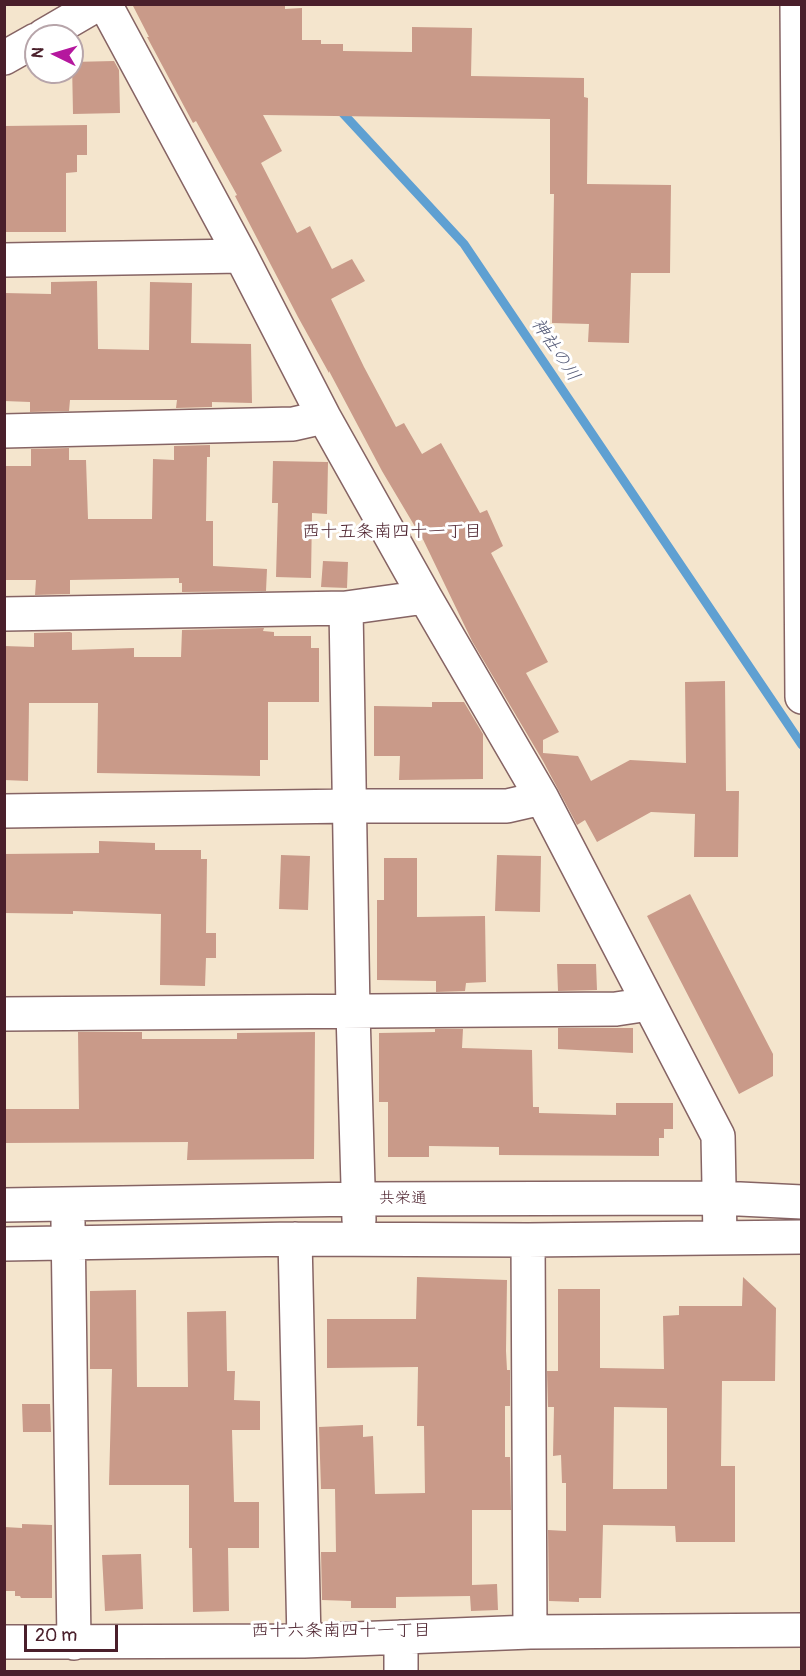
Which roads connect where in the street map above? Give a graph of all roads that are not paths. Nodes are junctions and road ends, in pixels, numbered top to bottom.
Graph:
1 (98, 4) edge
2 (105, 4) edge
3 (797, 4) edge
4 (64, 24) edge
5 (24, 47) edge
6 (4, 58) edge
7 (241, 256) junction
8 (4, 261) edge
9 (324, 417) junction
10 (4, 431) edge
11 (425, 597) junction
12 (346, 608) junction
13 (4, 614) edge
14 (801, 697) edge
15 (542, 798) junction
16 (350, 806) junction
17 (4, 811) edge
18 (649, 1004) junction
19 (353, 1012) junction
20 (4, 1014) edge
21 (719, 1198) junction
22 (359, 1199) junction
23 (801, 1202) edge
24 (4, 1205) edge
25 (67, 1205) junction
26 (720, 1237) junction
27 (801, 1237) edge
28 (295, 1239) junction
29 (360, 1240) junction
30 (528, 1240) junction
31 (68, 1244) junction
32 (4, 1245) edge
33 (801, 1630) edge
34 (530, 1632) junction
35 (401, 1637) junction
36 (304, 1641) junction
37 (4, 1642) edge
38 (74, 1643) junction
39 (401, 1671) edge

1 - 4 street
2 - 7 street
3 - 14 street
5 - 6 street
7 - 8 street
7 - 9 street
9 - 10 street
9 - 11 street
11 - 12 street
11 - 15 street
12 - 13 street
12 - 16 street
15 - 16 street
15 - 18 street
16 - 17 street
16 - 19 street
18 - 19 street
18 - 21 street
19 - 20 street
19 - 22 street
21 - 22 street, 共栄通
21 - 23 street, 共栄通
21 - 26 street
22 - 25 street, 共栄通
22 - 29 street
24 - 25 street, 共栄通
25 - 31 street
26 - 27 street
26 - 30 street
28 - 29 street
28 - 31 street
28 - 36 street
29 - 30 street
30 - 34 street
31 - 32 street
31 - 38 street
33 - 34 street
34 - 35 street
35 - 36 street
35 - 39 street
36 - 38 street
37 - 38 street

